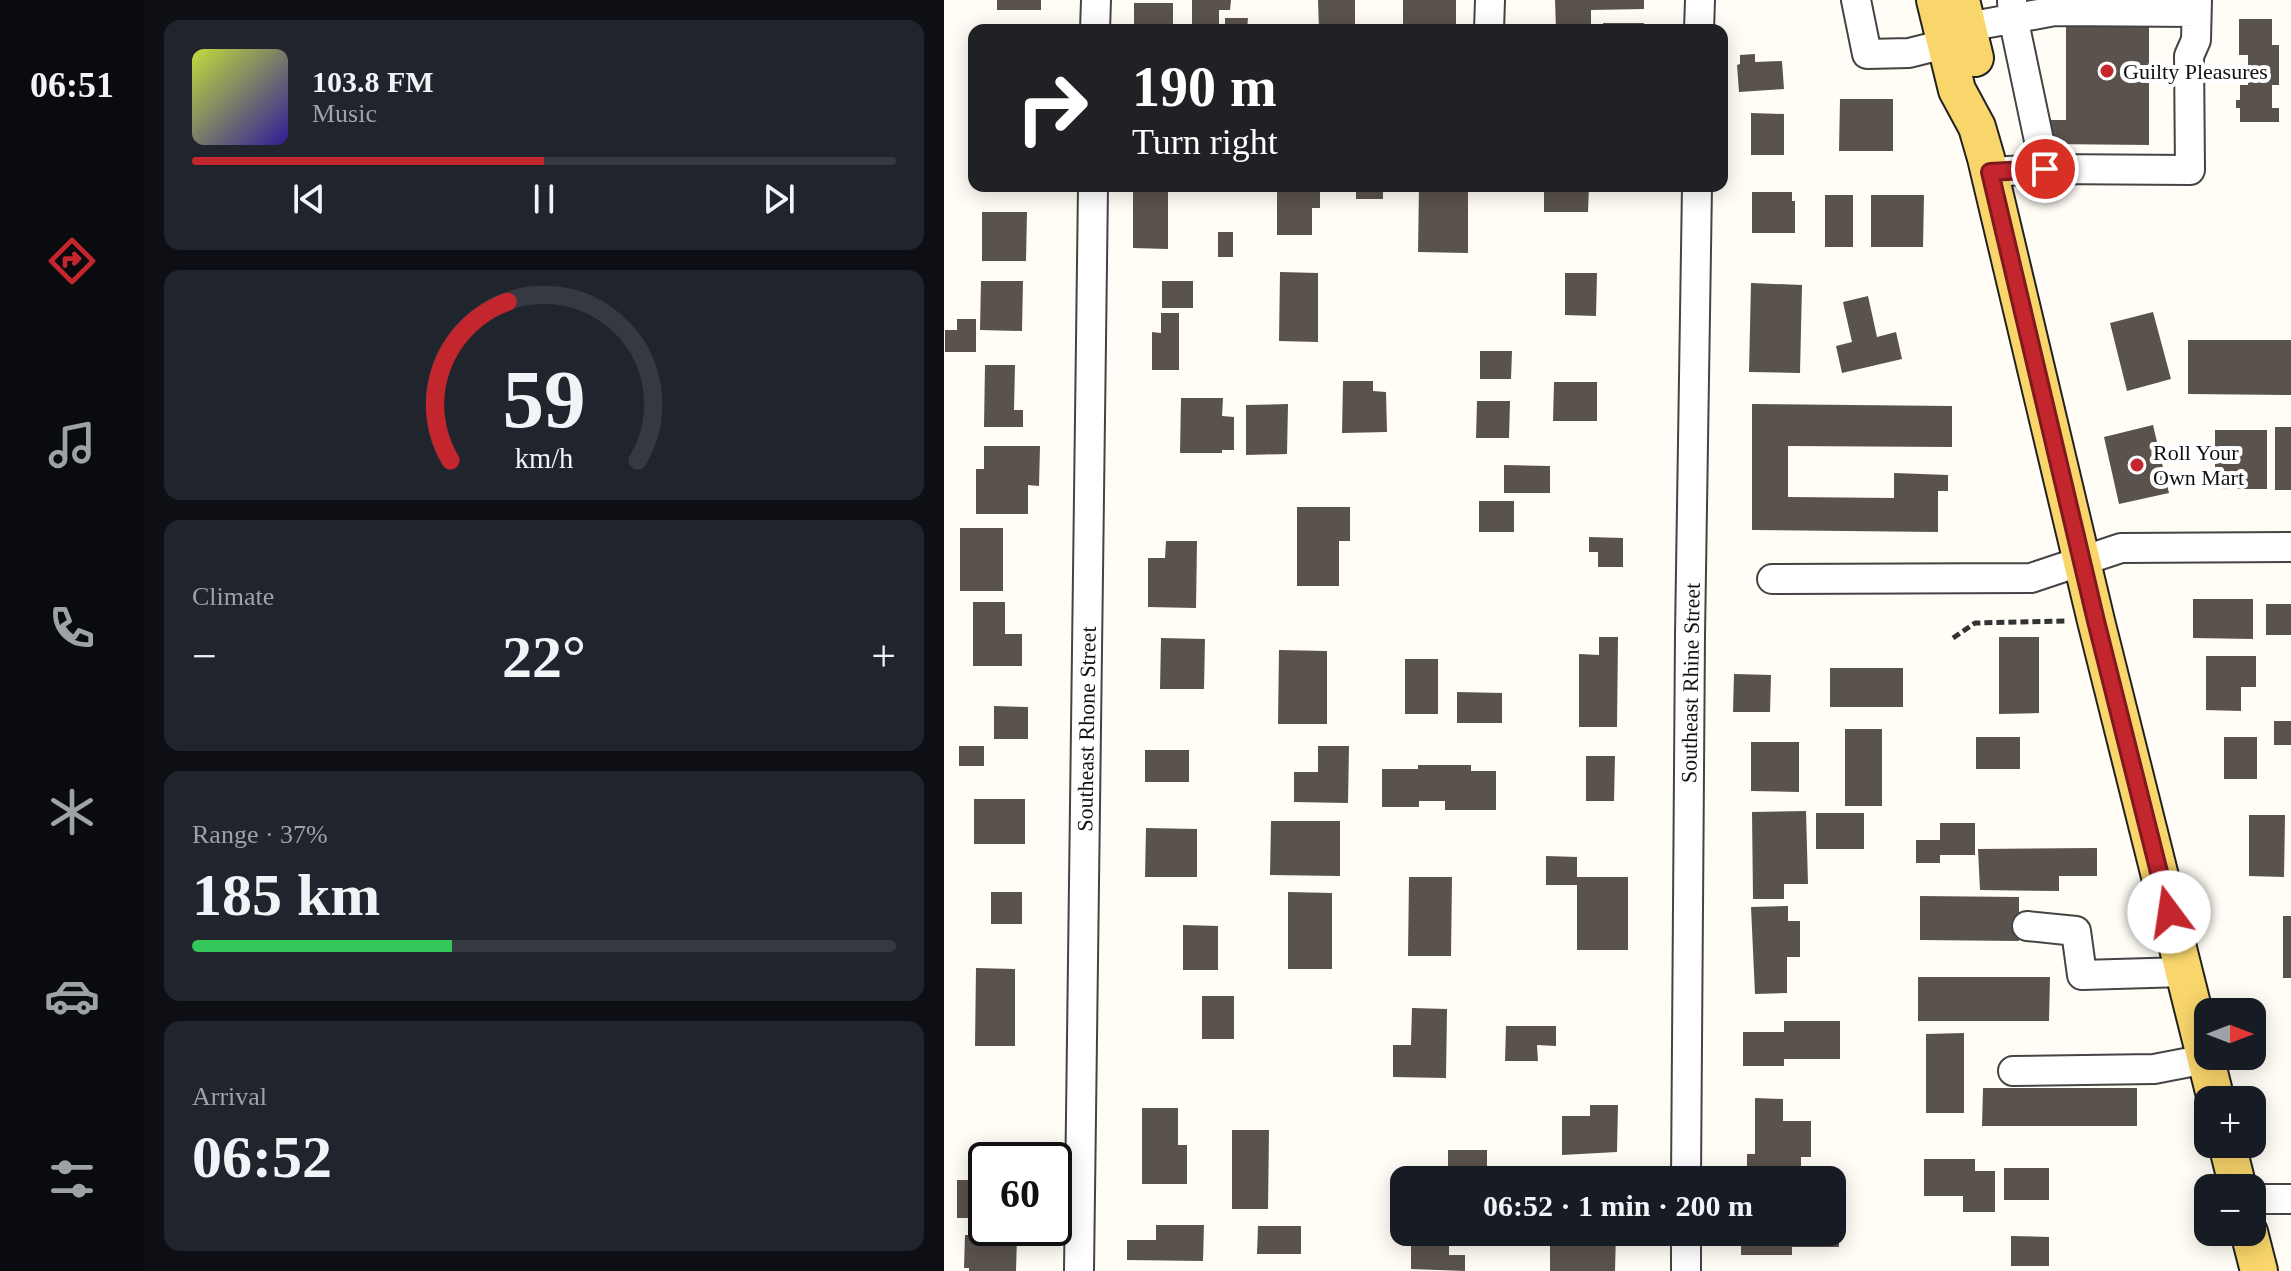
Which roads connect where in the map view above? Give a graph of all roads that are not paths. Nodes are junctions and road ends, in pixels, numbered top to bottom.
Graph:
1 (1096, 0) edge
2 (1490, 0) edge
3 (1700, 0) edge
4 (1856, 0) edge
5 (1935, 0) edge
6 (2197, 6) edge
7 (2013, 9) edge
8 (1095, 24) edge
9 (1489, 24) edge
10 (1699, 24) edge
11 (1958, 24) edge
12 (2045, 169) junction
13 (1990, 172) junction
14 (1093, 192) edge
15 (1697, 192) edge
16 (2291, 547) edge
17 (2082, 559) junction
18 (1772, 579) dead end
19 (2027, 926) dead end
20 (2184, 972) junction
21 (2194, 1012) edge
22 (2194, 1061) edge
23 (2013, 1071) dead end
24 (1686, 1166) edge
25 (2266, 1199) edge
26 (2291, 1199) edge
27 (1686, 1246) edge
28 (2253, 1246) edge
29 (1079, 1271) edge
30 (1686, 1271) edge
31 (2259, 1271) edge

1 - 8 street
2 - 9 street
3 - 10 street
4 - 11 street
5 - 11 main road
6 - 7 street
6 - 12 street
7 - 11 street
7 - 12 street
11 - 13 main road
12 - 13 street
13 - 17 main road
14 - 29 street, Southeast Rhone Street
15 - 24 street, Southeast Rhine Street
16 - 17 street
17 - 18 street
17 - 20 main road
19 - 20 street
20 - 21 main road
22 - 23 street
25 - 26 street
27 - 30 street
28 - 31 main road

